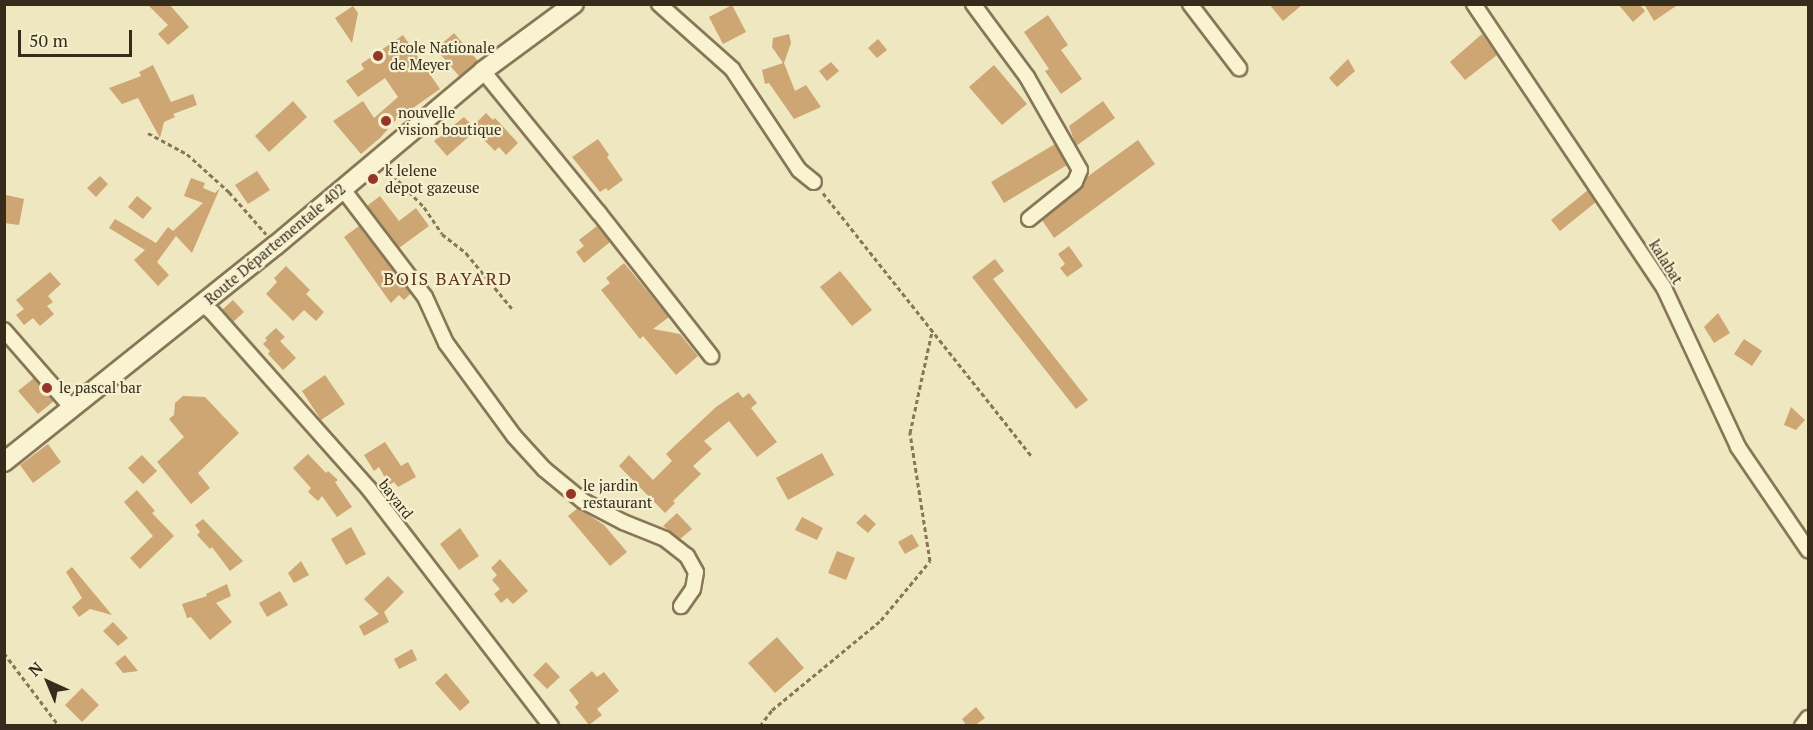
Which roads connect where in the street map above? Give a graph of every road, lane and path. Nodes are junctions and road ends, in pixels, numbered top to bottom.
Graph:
1 (574, 4) edge
2 (659, 4) edge
3 (973, 4) edge
4 (1190, 4) edge
5 (1474, 4) edge
6 (1239, 68) dead end
7 (483, 71) junction
8 (148, 133) dead end
9 (377, 159) junction
10 (814, 182) joint
11 (342, 188) junction
12 (1029, 219) dead end
13 (276, 244) junction
14 (202, 304) junction
15 (514, 311) dead end
16 (4, 330) edge
17 (932, 331) junction
18 (711, 356) dead end
19 (72, 408) junction
20 (1032, 457) dead end
21 (4, 462) edge
22 (1809, 550) edge
23 (681, 606) dead end
24 (4, 653) edge
25 (1809, 718) edge
26 (59, 726) edge
27 (550, 726) edge
28 (760, 726) edge
29 (1802, 726) edge

1 - 7 main road, Route Départementale 402
2 - 10 street
3 - 12 street
4 - 6 street
5 - 22 street, kalabat
7 - 9 main road, Route Départementale 402
7 - 18 street
8 - 13 path
9 - 11 main road, Route Départementale 402
9 - 15 path
10 - 17 path
11 - 13 main road, Route Départementale 402
11 - 23 street
13 - 14 main road, Route Départementale 402
14 - 19 main road, Route Départementale 402
14 - 27 street, bayard
16 - 19 street
17 - 20 path
17 - 28 path
19 - 21 main road, Route Départementale 402
24 - 26 path
25 - 29 street

